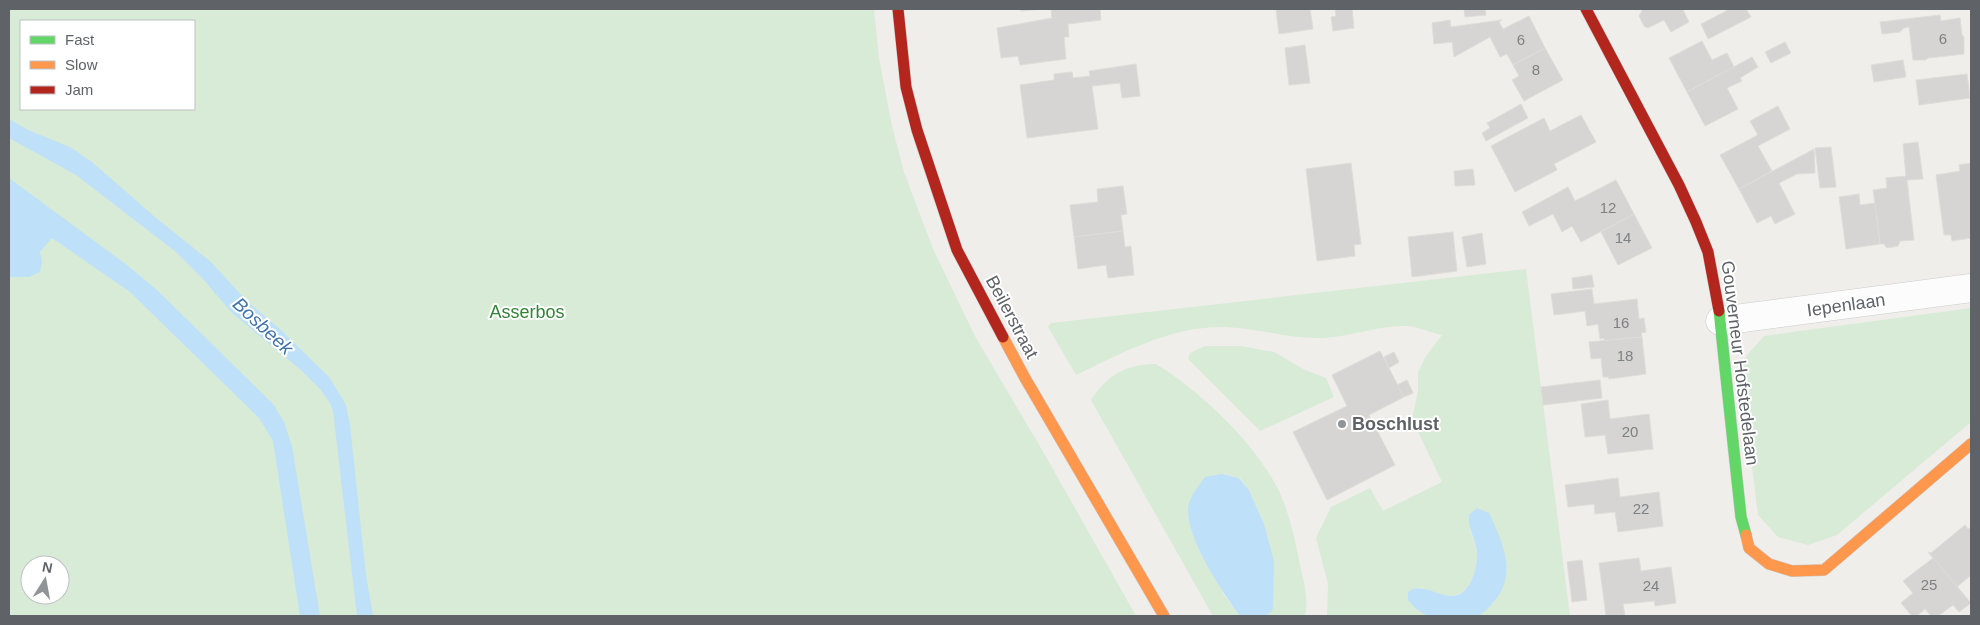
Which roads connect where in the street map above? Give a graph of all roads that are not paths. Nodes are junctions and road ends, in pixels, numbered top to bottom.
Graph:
1 (898, 9) edge
2 (1586, 9) edge
3 (1971, 288) edge
4 (1720, 321) junction
5 (1971, 444) edge
6 (1164, 616) edge

1 - 6 street, Beilerstraat
2 - 4 street, Gouverneur Hofstedelaan
3 - 4 street, Iepenlaan
4 - 5 street, Gouverneur Hofstedelaan

